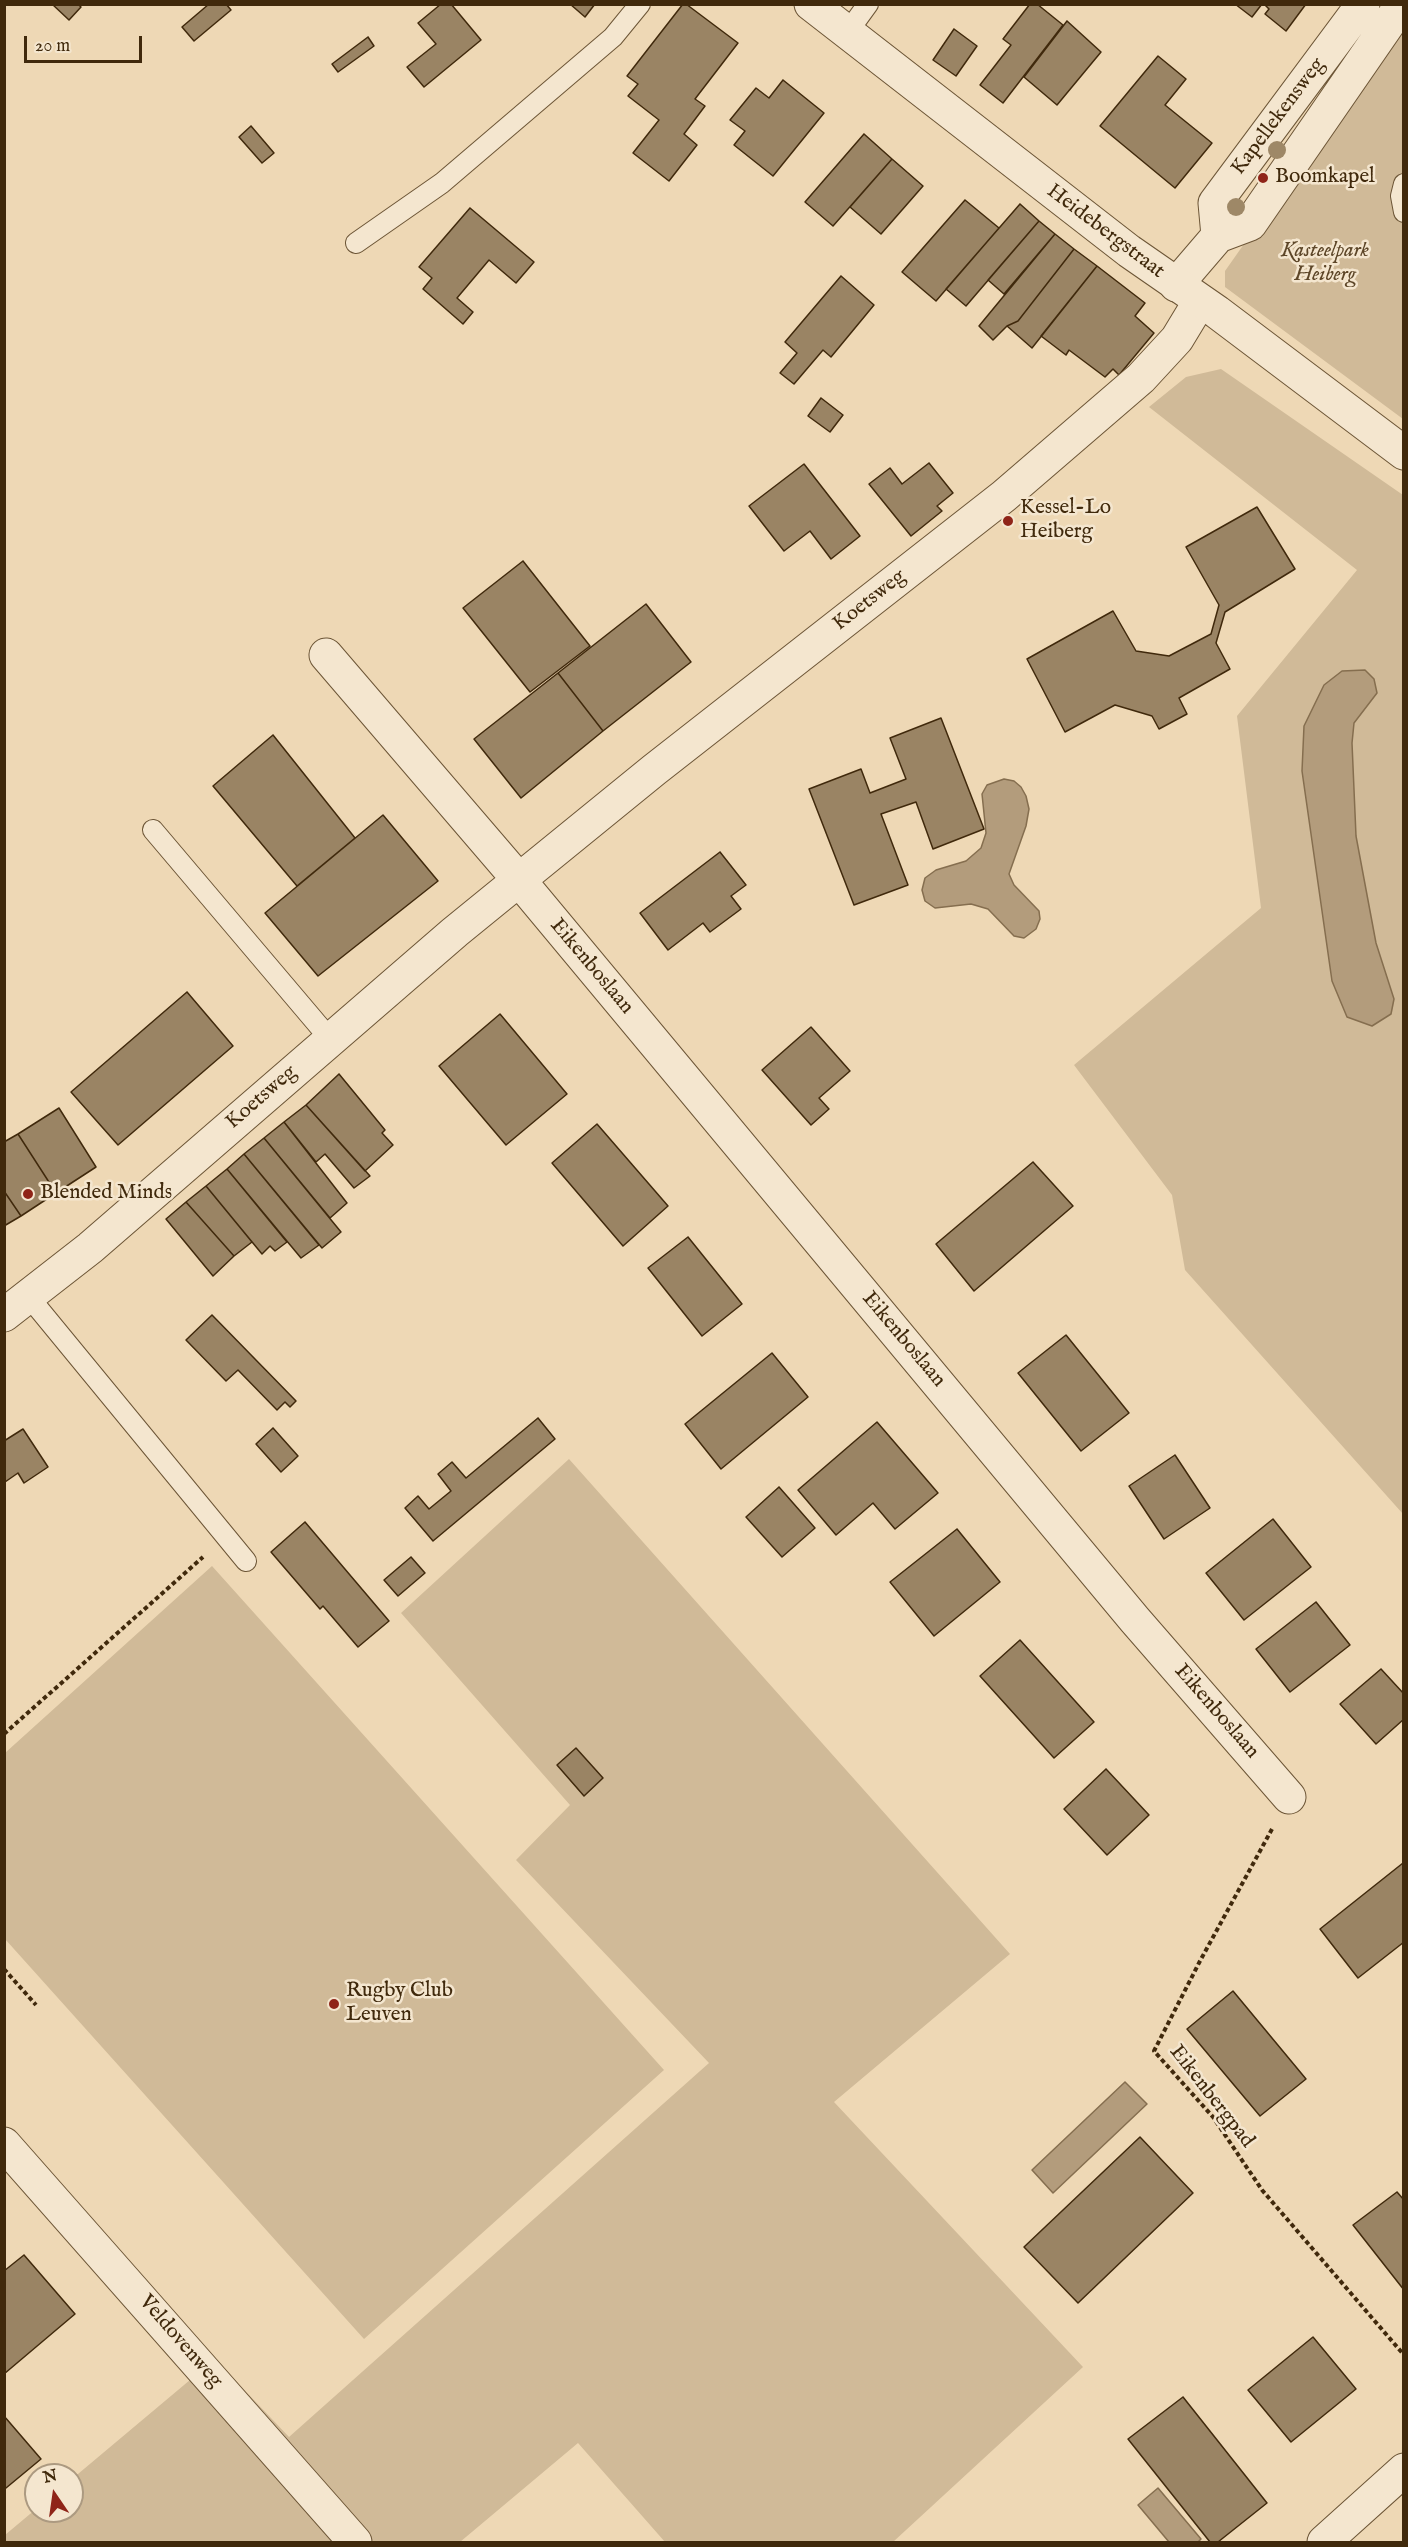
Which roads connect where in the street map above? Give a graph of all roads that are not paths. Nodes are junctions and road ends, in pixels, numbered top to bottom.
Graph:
1 (640, 4) edge
2 (811, 4) edge
3 (868, 4) edge
4 (1363, 4) edge
5 (1402, 4) edge
6 (847, 33) junction
7 (1404, 184) edge
8 (1404, 213) edge
9 (1218, 236) junction
10 (356, 243) dead end
11 (1188, 293) junction
12 (1404, 453) edge
13 (326, 655) dead end
14 (153, 830) dead end
15 (519, 880) junction
16 (330, 1039) junction
17 (17, 1306) edge
18 (246, 1561) dead end
19 (1289, 1797) road end
20 (4, 2144) edge
21 (1404, 2470) edge
22 (354, 2542) edge
23 (1324, 2542) edge

1 - 10 lane
2 - 6 street, Heidebergstraat
3 - 6 lane
4 - 9 street, Kapellekensweg
5 - 9 street, Kapellekensweg
6 - 11 street, Heidebergstraat
7 - 8 lane
9 - 11 street, Kapellekensweg
11 - 12 street, Heidebergstraat
11 - 15 street, Koetsweg
13 - 15 street
14 - 16 lane
15 - 16 street, Koetsweg
15 - 19 street, Eikenboslaan
16 - 17 street, Koetsweg
17 - 18 lane
20 - 22 street, Veldovenweg
21 - 23 street

